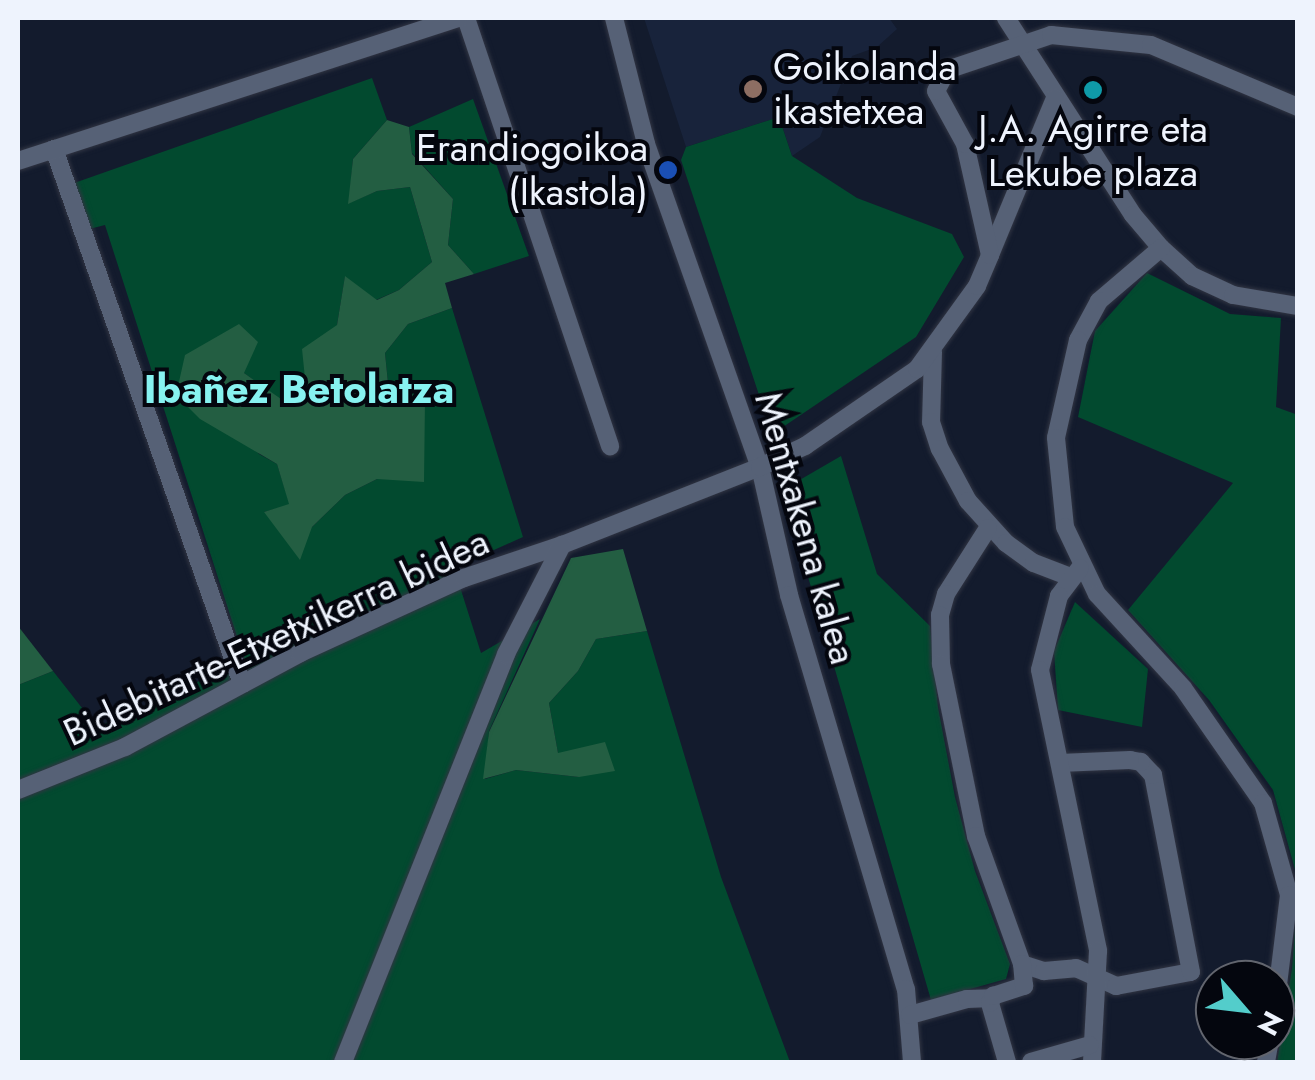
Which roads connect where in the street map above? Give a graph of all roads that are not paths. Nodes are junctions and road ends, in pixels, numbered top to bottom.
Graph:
1 (458, 18) edge
2 (466, 18) edge
3 (614, 18) edge
4 (1006, 18) edge
5 (1021, 43) junction
6 (1055, 98) junction
7 (1298, 107) edge
8 (54, 149) junction
9 (18, 161) edge
10 (1160, 248) junction
11 (990, 255) junction
12 (1298, 306) edge
13 (934, 352) junction
14 (610, 446) dead end
15 (760, 467) junction
16 (988, 528) junction
17 (562, 545) junction
18 (1075, 572) junction
19 (242, 684) junction
20 (1060, 763) junction
21 (18, 790) edge
22 (1281, 960) edge
23 (1022, 964) junction
24 (1097, 978) junction
25 (992, 998) junction
26 (910, 1015) junction
27 (1091, 1054) edge
28 (343, 1062) edge
29 (912, 1062) edge
30 (1007, 1062) edge
31 (1031, 1062) edge

1 - 8 street
2 - 14 street
3 - 15 street, Mentxakena kalea
4 - 5 street
5 - 6 street
5 - 7 street
5 - 11 street
6 - 10 street
6 - 11 street
8 - 9 street
8 - 19 street
10 - 12 street
10 - 18 street
11 - 13 street
13 - 15 street, Bidebitarte-Etxetxikerra bidea
13 - 16 street
15 - 17 street, Bidebitarte-Etxetxikerra bidea
15 - 26 street, Mentxakena kalea
16 - 18 street
16 - 23 street
17 - 19 street, Bidebitarte-Etxetxikerra bidea
17 - 28 street
18 - 20 street
18 - 22 street
19 - 21 street, Bidebitarte-Etxetxikerra bidea
20 - 24 street
20 - 24 street
23 - 24 street
23 - 25 street
24 - 27 street
25 - 26 street
25 - 30 street
26 - 29 street, Mentxakena kalea
27 - 31 street

